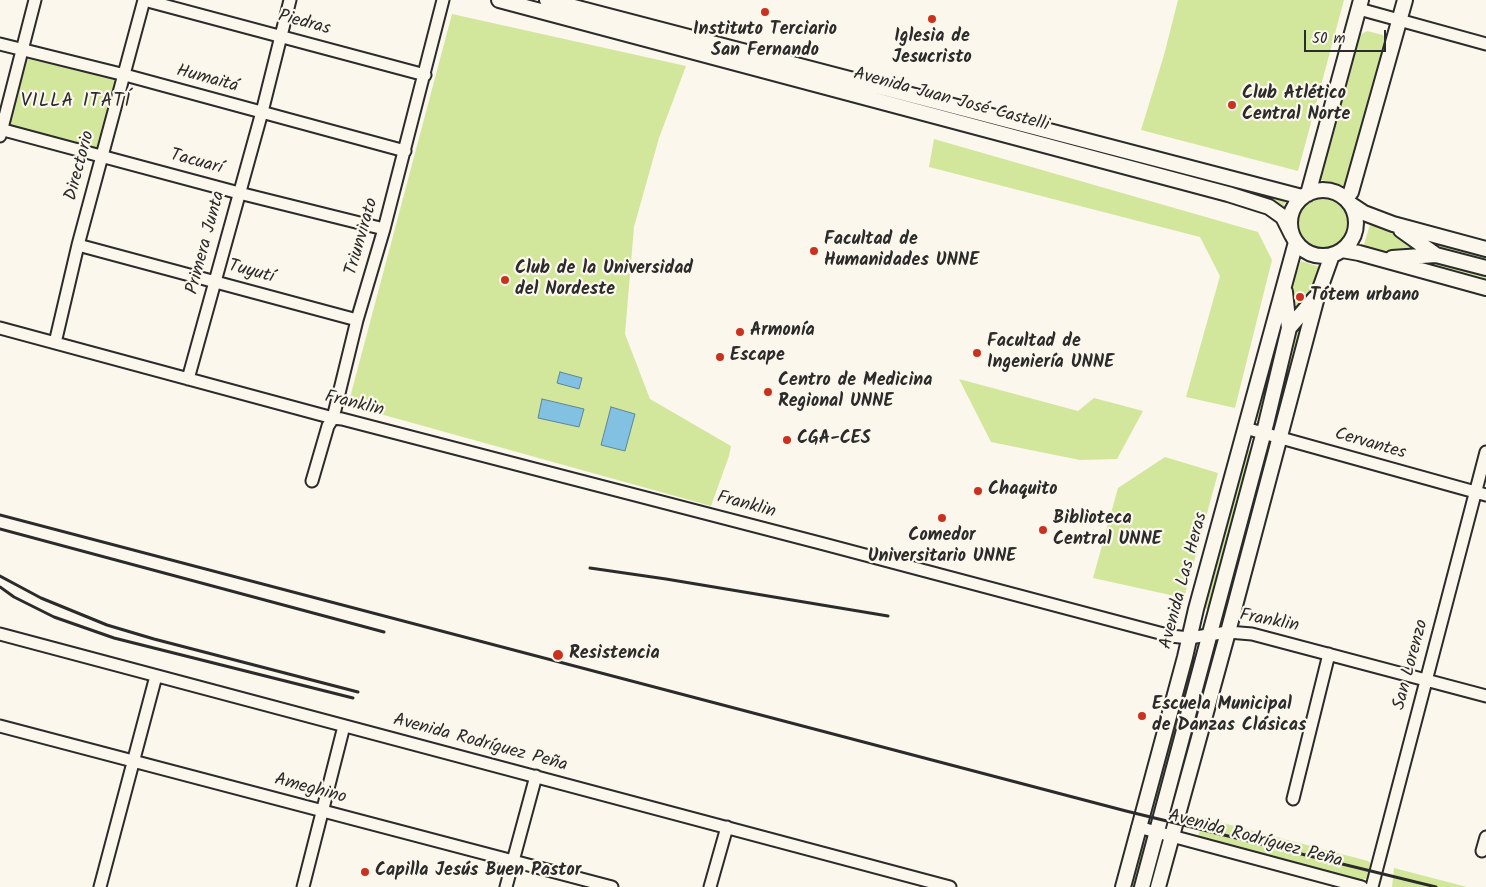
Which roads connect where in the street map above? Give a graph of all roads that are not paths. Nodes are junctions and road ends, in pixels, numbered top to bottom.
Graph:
1 (35, 0) edge
2 (144, 0) edge
3 (290, 0) edge
4 (443, 0) edge
5 (500, 0) edge
6 (547, 0) edge
7 (1405, 0) edge
8 (1360, 5) edge
9 (1400, 21) junction
10 (280, 36) junction
11 (0, 44) edge
12 (1486, 44) edge
13 (22, 50) junction
14 (125, 75) junction
15 (425, 75) junction
16 (262, 112) junction
17 (1, 132) edge
18 (405, 151) junction
19 (102, 156) junction
20 (239, 193) junction
21 (1305, 195) junction
22 (1349, 202) junction
23 (1393, 224) junction
24 (384, 229) junction
25 (1294, 238) junction
26 (78, 244) junction
27 (1486, 249) edge
28 (1337, 252) junction
29 (1436, 255) junction
30 (1381, 259) junction
31 (1486, 268) edge
32 (215, 282) junction
33 (1284, 285) junction
34 (1486, 288) edge
35 (1317, 297) junction
36 (357, 320) junction
37 (0, 328) edge
38 (1289, 328) junction
39 (55, 343) junction
40 (188, 379) junction
41 (333, 418) junction
42 (1245, 428) junction
43 (1264, 433) junction
44 (1280, 437) junction
45 (1486, 452) edge
46 (312, 481) dead end
47 (1481, 493) edge
48 (1228, 632) junction
49 (0, 634) edge
50 (1211, 635) junction
51 (1189, 638) junction
52 (1329, 654) junction
53 (156, 676) junction
54 (1426, 680) junction
55 (1486, 696) edge
56 (0, 726) edge
57 (344, 726) junction
58 (134, 761) junction
59 (536, 776) junction
60 (1293, 799) dead end
61 (324, 812) junction
62 (727, 827) junction
63 (1138, 827) junction
64 (1156, 833) junction
65 (1172, 837) junction
66 (1486, 837) edge
67 (1482, 851) dead end
68 (514, 861) junction
69 (917, 883) edge
70 (100, 887) edge
71 (303, 887) edge
72 (506, 887) edge
73 (612, 887) edge
74 (710, 887) edge
75 (950, 887) edge
76 (1123, 887) edge
77 (1142, 887) edge
78 (1158, 887) edge
79 (1362, 887) edge
80 (1372, 887) edge

1 - 13 street
2 - 10 street, Piedras
2 - 14 street, Directorio
3 - 10 street, Primera Junta
4 - 15 street, Triunvirato
5 - 25 main road, Avenida Juan José Castelli
6 - 21 main road, Avenida Juan José Castelli
7 - 9 main road
8 - 9 street
8 - 21 main road
9 - 12 street
9 - 22 main road
10 - 15 street, Piedras
10 - 16 street, Primera Junta
11 - 13 street, Humaitá
13 - 14 street, Humaitá
13 - 17 street
14 - 16 street, Humaitá
14 - 19 street, Directorio
15 - 18 street, Triunvirato
16 - 18 street, Humaitá
16 - 20 street, Primera Junta
17 - 19 street, Tacuarí
18 - 24 street, Triunvirato
19 - 20 street, Tacuarí
19 - 26 street, Directorio
20 - 24 street, Tacuarí
20 - 32 street, Primera Junta
21 - 22 main road
21 - 25 main road
22 - 23 main road
22 - 28 main road
23 - 27 main road
23 - 29 main road
24 - 36 street, Triunvirato
25 - 28 main road
25 - 33 main road, Avenida Las Heras
26 - 32 street, Tuyutí
26 - 39 street, Directorio
28 - 30 main road
28 - 35 main road, Avenida Las Heras
29 - 30 main road
29 - 31 main road
30 - 34 main road
32 - 36 street, Tuyutí
32 - 40 street, Primera Junta
33 - 38 main road, Avenida Las Heras
33 - 42 main road, Avenida Las Heras
35 - 38 main road, Avenida Las Heras
35 - 44 main road, Avenida Las Heras
36 - 41 street, Triunvirato
37 - 39 street, Franklin
38 - 43 main road, Avenida Las Heras
39 - 40 street, Franklin
40 - 41 street, Franklin
41 - 46 street, Triunvirato
41 - 51 street, Franklin
42 - 43 street, Cervantes
42 - 51 main road, Avenida Las Heras
43 - 44 street, Cervantes
43 - 50 main road, Avenida Las Heras
44 - 47 street, Cervantes
44 - 48 main road, Avenida Las Heras
45 - 47 street, San Lorenzo
47 - 54 street, San Lorenzo
48 - 50 street, Franklin
48 - 52 street, Franklin
48 - 65 main road, Avenida Las Heras
49 - 53 street, Avenida Rodríguez Peña
50 - 51 street, Franklin
50 - 64 main road, Avenida Las Heras
51 - 63 main road, Avenida Las Heras
52 - 54 street, Franklin
52 - 60 street
53 - 57 street, Avenida Rodríguez Peña
53 - 58 street
54 - 55 street, Franklin
54 - 80 street, San Lorenzo
56 - 58 street, Ameghino
57 - 59 street, Avenida Rodríguez Peña
57 - 61 street
58 - 61 street, Ameghino
58 - 70 street
59 - 62 street, Avenida Rodríguez Peña
59 - 68 street
61 - 68 street, Ameghino
61 - 71 street
62 - 69 street, Avenida Rodríguez Peña
62 - 74 street
63 - 64 street, Avenida Rodríguez Peña
63 - 76 main road, Avenida Las Heras
64 - 65 street, Avenida Rodríguez Peña
64 - 77 main road, Avenida Las Heras
65 - 78 main road, Avenida Las Heras
65 - 79 street, Avenida Rodríguez Peña
66 - 67 street
68 - 72 street
68 - 73 street, Ameghino
69 - 75 street, Avenida Rodríguez Peña

